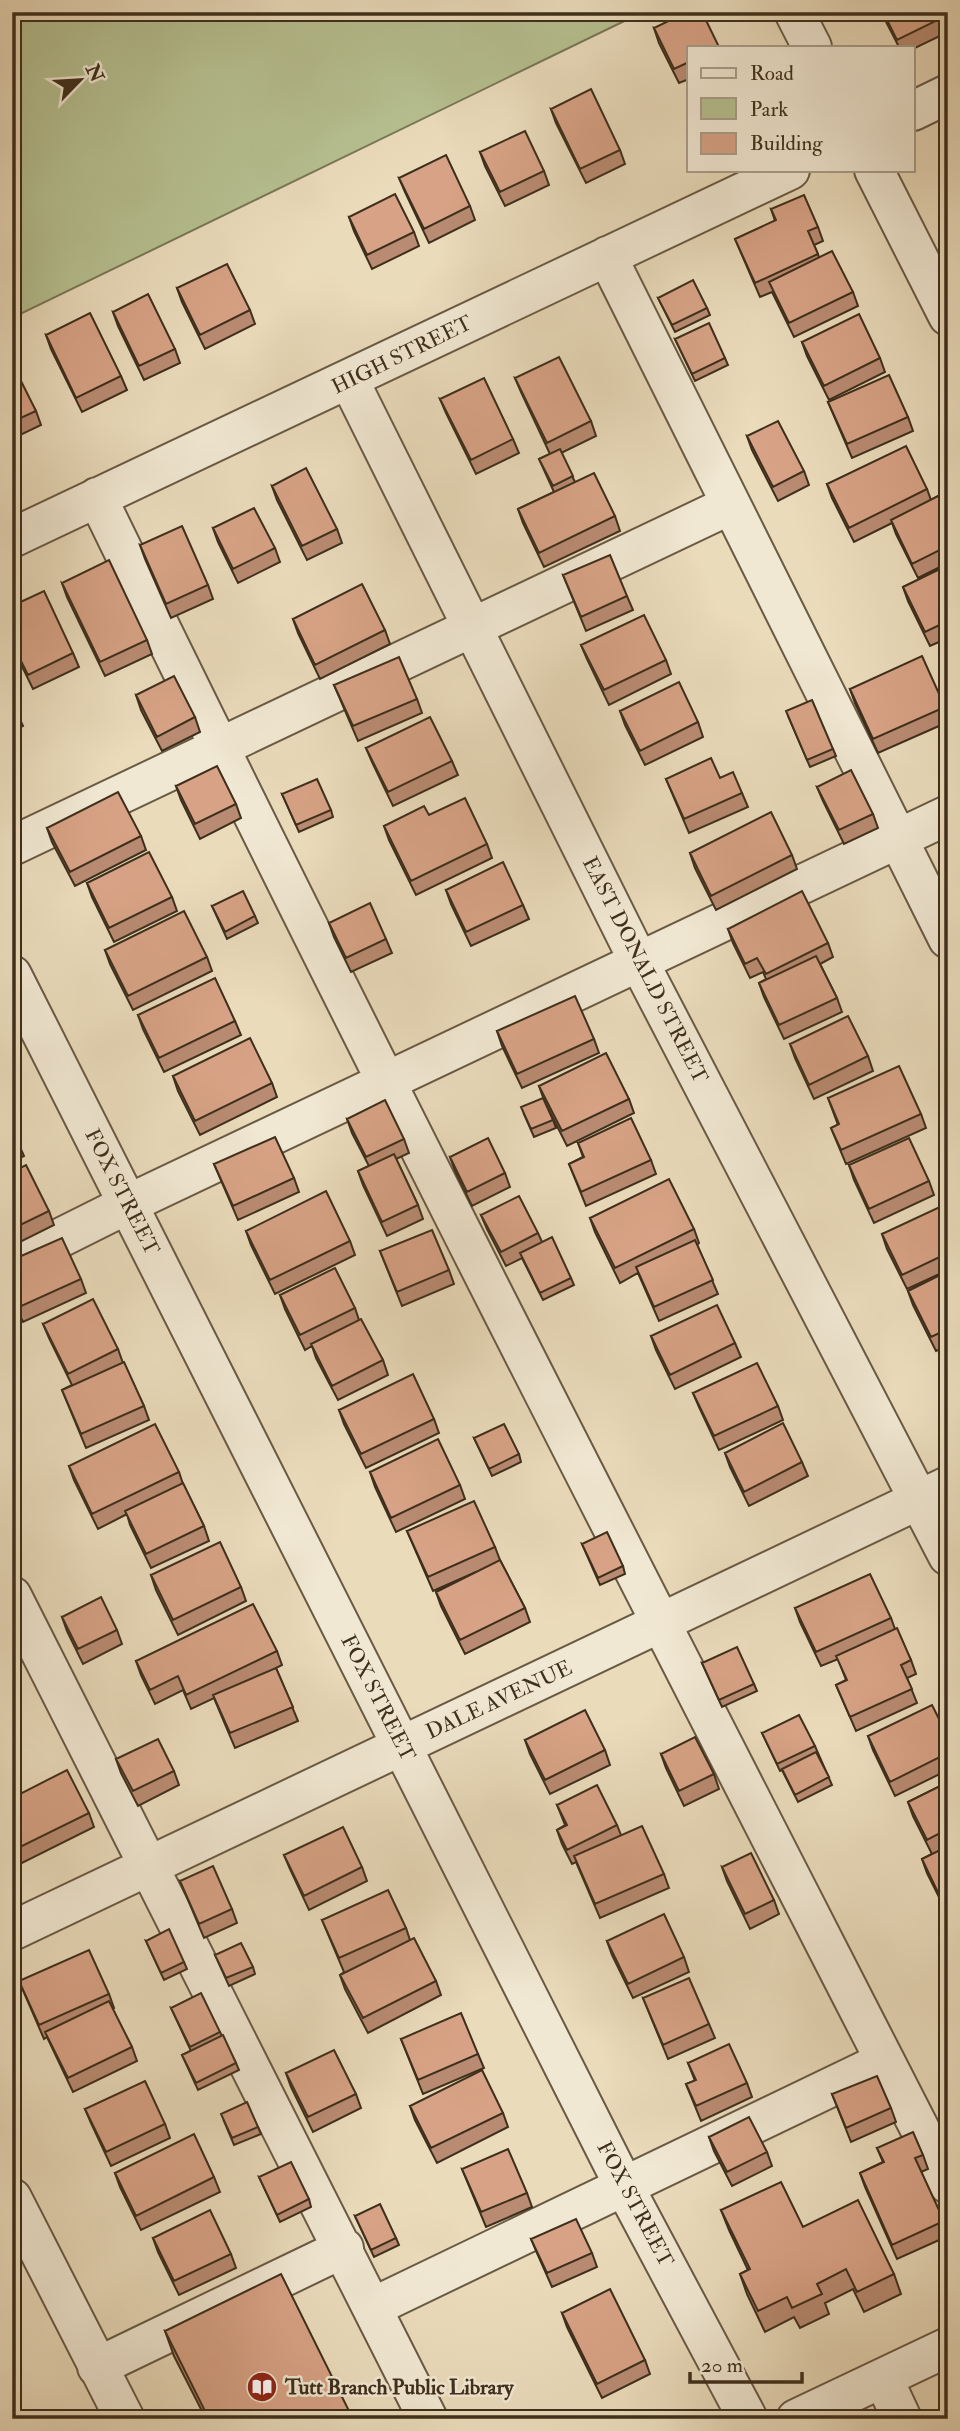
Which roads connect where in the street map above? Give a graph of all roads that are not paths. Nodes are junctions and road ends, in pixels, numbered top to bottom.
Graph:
1 (794, 12) edge
2 (811, 46) edge
3 (948, 94) edge
4 (914, 111) edge
5 (786, 172) edge
6 (875, 172) edge
7 (607, 256) junction
8 (948, 316) edge
9 (349, 380) junction
10 (97, 497) junction
11 (730, 505) junction
12 (12, 538) edge
13 (471, 628) junction
14 (218, 748) junction
15 (948, 815) edge
16 (897, 839) junction
17 (12, 846) edge
18 (948, 939) edge
19 (639, 961) junction
20 (12, 975) edge
21 (387, 1081) junction
22 (128, 1204) junction
23 (12, 1262) edge
24 (934, 1493) edge
25 (948, 1556) edge
26 (12, 1596) edge
27 (661, 1624) junction
28 (403, 1746) junction
29 (146, 1867) junction
30 (12, 1931) edge
31 (885, 2061) junction
32 (948, 2184) edge
33 (625, 2188) junction
34 (12, 2198) edge
35 (344, 2248) junction
36 (373, 2307) junction
37 (948, 2347) edge
38 (97, 2367) junction
39 (883, 2378) junction
40 (125, 2419) edge
41 (428, 2419) edge
42 (748, 2419) edge
43 (796, 2419) edge
44 (902, 2419) edge

1 - 2 street
3 - 4 street
5 - 7 street, HIGH STREET
6 - 8 street
7 - 9 street, HIGH STREET
7 - 11 street
9 - 10 street, HIGH STREET
9 - 13 street, EAST DONALD STREET
10 - 12 street, HIGH STREET
10 - 14 street
11 - 13 street
11 - 16 street
13 - 14 street
13 - 19 street, EAST DONALD STREET
14 - 17 street
14 - 21 street
15 - 16 street
16 - 18 street
16 - 19 street
19 - 21 street
19 - 24 street, EAST DONALD STREET
20 - 22 street, FOX STREET
21 - 22 street
21 - 27 street
22 - 23 street
22 - 28 street, FOX STREET
24 - 25 street, EAST DONALD STREET
24 - 27 street, DALE AVENUE
26 - 29 street
27 - 28 street, DALE AVENUE
27 - 31 street
28 - 29 street, DALE AVENUE
28 - 33 street, FOX STREET
29 - 30 street, DALE AVENUE
29 - 35 street
31 - 32 street
31 - 33 street
33 - 36 street
33 - 42 street, FOX STREET
34 - 38 street
35 - 36 street
35 - 38 street
36 - 41 street
37 - 39 street
38 - 40 street
39 - 43 street
39 - 44 street

